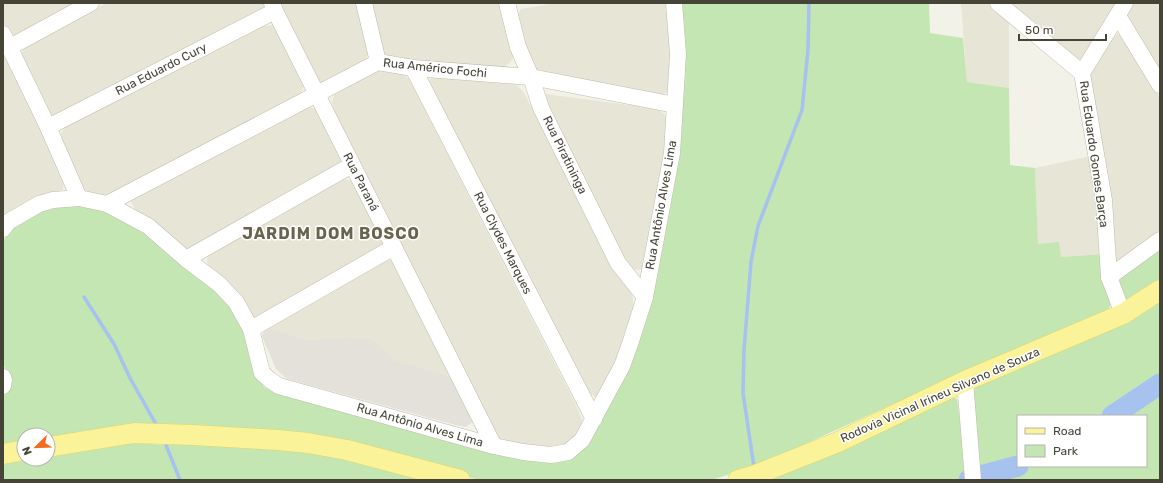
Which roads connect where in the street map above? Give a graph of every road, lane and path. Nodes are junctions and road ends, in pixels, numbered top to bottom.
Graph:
1 (91, 3) edge
2 (364, 3) edge
3 (507, 3) edge
4 (674, 3) edge
5 (998, 3) edge
6 (274, 7) edge
7 (1122, 10) edge
8 (6, 41) edge
9 (378, 62) junction
10 (413, 68) junction
11 (1082, 73) junction
12 (531, 77) junction
13 (1160, 85) edge
14 (317, 93) junction
15 (675, 106) junction
16 (48, 127) junction
17 (352, 165) junction
18 (79, 198) junction
19 (107, 204) junction
20 (3, 229) edge
21 (1160, 240) edge
22 (394, 247) junction
23 (186, 259) junction
24 (1109, 277) junction
25 (1160, 290) edge
26 (645, 297) junction
27 (1123, 314) junction
28 (251, 329) junction
29 (3, 377) edge
30 (965, 381) junction
31 (3, 386) edge
32 (594, 419) junction
33 (56, 446) edge
34 (494, 446) junction
35 (16, 452) edge
36 (3, 454) edge
37 (460, 480) edge
38 (738, 480) edge
39 (973, 480) edge

1 - 8 street
2 - 9 street
3 - 12 street, Rua Piratininga
4 - 15 street, Rua Antônio Alves Lima
5 - 11 street
6 - 14 street, Rua Paraná
6 - 16 street, Rua Eduardo Cury
7 - 11 street, Rua Eduardo Gomes Barça
7 - 13 street
8 - 16 street
9 - 10 street, Rua Américo Fochi
9 - 14 street, Rua Américo Fochi
10 - 12 street, Rua Américo Fochi
10 - 32 street, Rua Clydes Marques
11 - 24 street, Rua Eduardo Gomes Barça
12 - 15 street, Rua Américo Fochi
12 - 26 street, Rua Piratininga
14 - 17 street, Rua Paraná
14 - 19 street, Rua Américo Fochi
15 - 26 street, Rua Antônio Alves Lima
16 - 18 street
17 - 22 street, Rua Paraná
17 - 23 street
18 - 19 street, Rua Antônio Alves Lima
18 - 20 street, Rua Antônio Alves Lima
19 - 23 street, Rua Antônio Alves Lima
21 - 24 street
22 - 28 street
22 - 34 street, Rua Paraná
23 - 28 street, Rua Antônio Alves Lima
24 - 27 street, Rua Eduardo Gomes Barça
25 - 27 main road, Rodovia Vicinal Irineu Silvano de Souza
26 - 32 street, Rua Antônio Alves Lima
27 - 30 main road, Rodovia Vicinal Irineu Silvano de Souza
28 - 34 street, Rua Antônio Alves Lima
29 - 31 street
30 - 38 main road, Rodovia Vicinal Irineu Silvano de Souza
30 - 39 street
32 - 34 street, Rua Antônio Alves Lima
33 - 37 main road
35 - 36 main road

